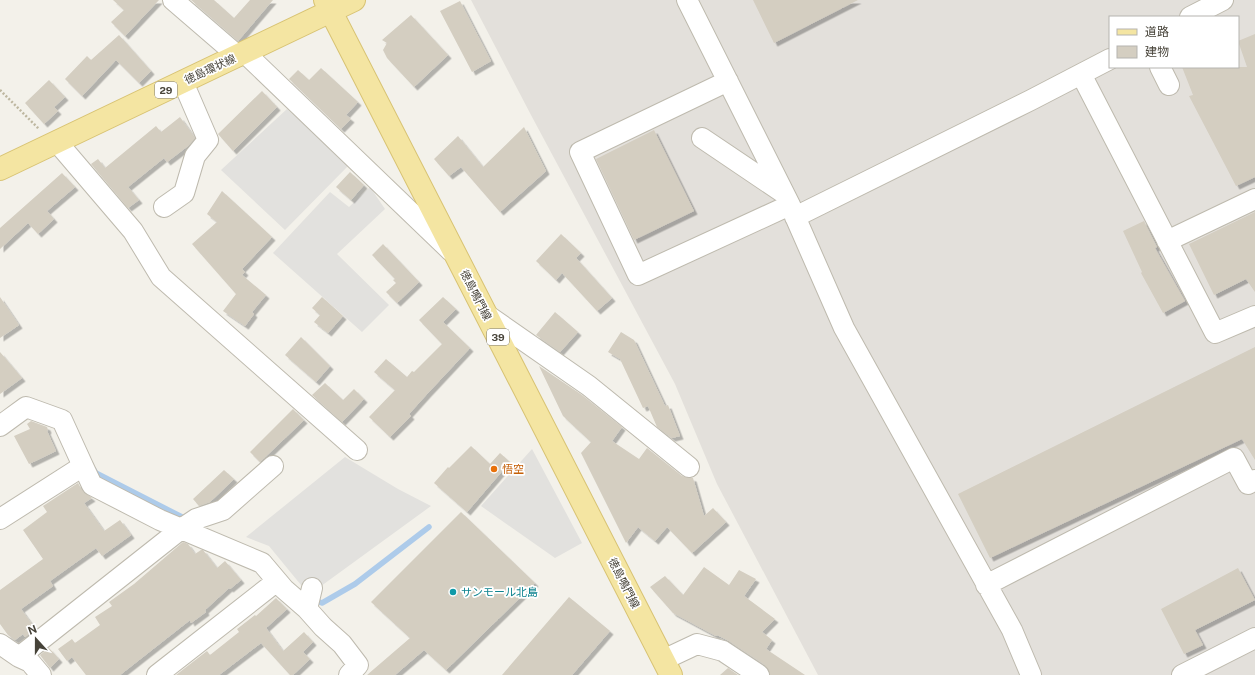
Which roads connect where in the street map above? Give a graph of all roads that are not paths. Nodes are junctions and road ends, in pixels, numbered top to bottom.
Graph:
1 (173, 0) edge
2 (354, 0) edge
3 (687, 0) edge
4 (1223, 0) edge
5 (328, 6) edge
6 (1192, 16) edge
7 (242, 54) junction
8 (1109, 60) edge
9 (1160, 68) edge
10 (1081, 74) junction
11 (728, 81) junction
12 (183, 82) junction
13 (1169, 85) dead end
14 (702, 138) dead end
15 (55, 143) junction
16 (0, 169) edge
17 (1255, 198) edge
18 (790, 205) junction
19 (164, 207) dead end
20 (1167, 241) junction
21 (457, 256) junction
22 (487, 315) junction
23 (1255, 316) edge
24 (4, 424) edge
25 (357, 450) dead end
26 (83, 466) junction
27 (273, 466) dead end
28 (689, 467) dead end
29 (1255, 480) edge
30 (0, 519) edge
31 (188, 524) junction
32 (277, 581) junction
33 (986, 585) junction
34 (312, 588) dead end
35 (307, 608) junction
36 (1255, 638) edge
37 (0, 644) edge
38 (19, 657) junction
39 (667, 667) edge
40 (41, 675) edge
41 (157, 675) edge
42 (349, 675) edge
43 (759, 675) edge
44 (1031, 675) edge
45 (1182, 675) edge

1 - 7 street
2 - 5 main road, 徳島環状線 / 29
3 - 11 street
4 - 6 street
5 - 7 main road, 徳島環状線 / 29
5 - 21 main road, 徳島鳴門線 / 39
7 - 12 main road, 徳島環状線 / 29
7 - 21 street
8 - 10 street
9 - 13 street
10 - 18 street
10 - 20 street
11 - 18 street
11 - 18 street
12 - 15 main road, 徳島環状線 / 29
12 - 19 street
14 - 18 street
15 - 16 main road, 徳島環状線 / 29
15 - 25 street
17 - 20 street
18 - 33 street
20 - 23 street
21 - 22 main road, 徳島鳴門線 / 39
22 - 28 street
22 - 39 main road, 徳島鳴門線 / 39
24 - 26 street
26 - 30 street
26 - 31 street
27 - 31 street
29 - 33 street
31 - 32 street
31 - 38 street
32 - 35 street
32 - 41 street
33 - 44 street
34 - 35 street
35 - 42 street
36 - 45 street
37 - 38 street
38 - 40 street
39 - 43 street

